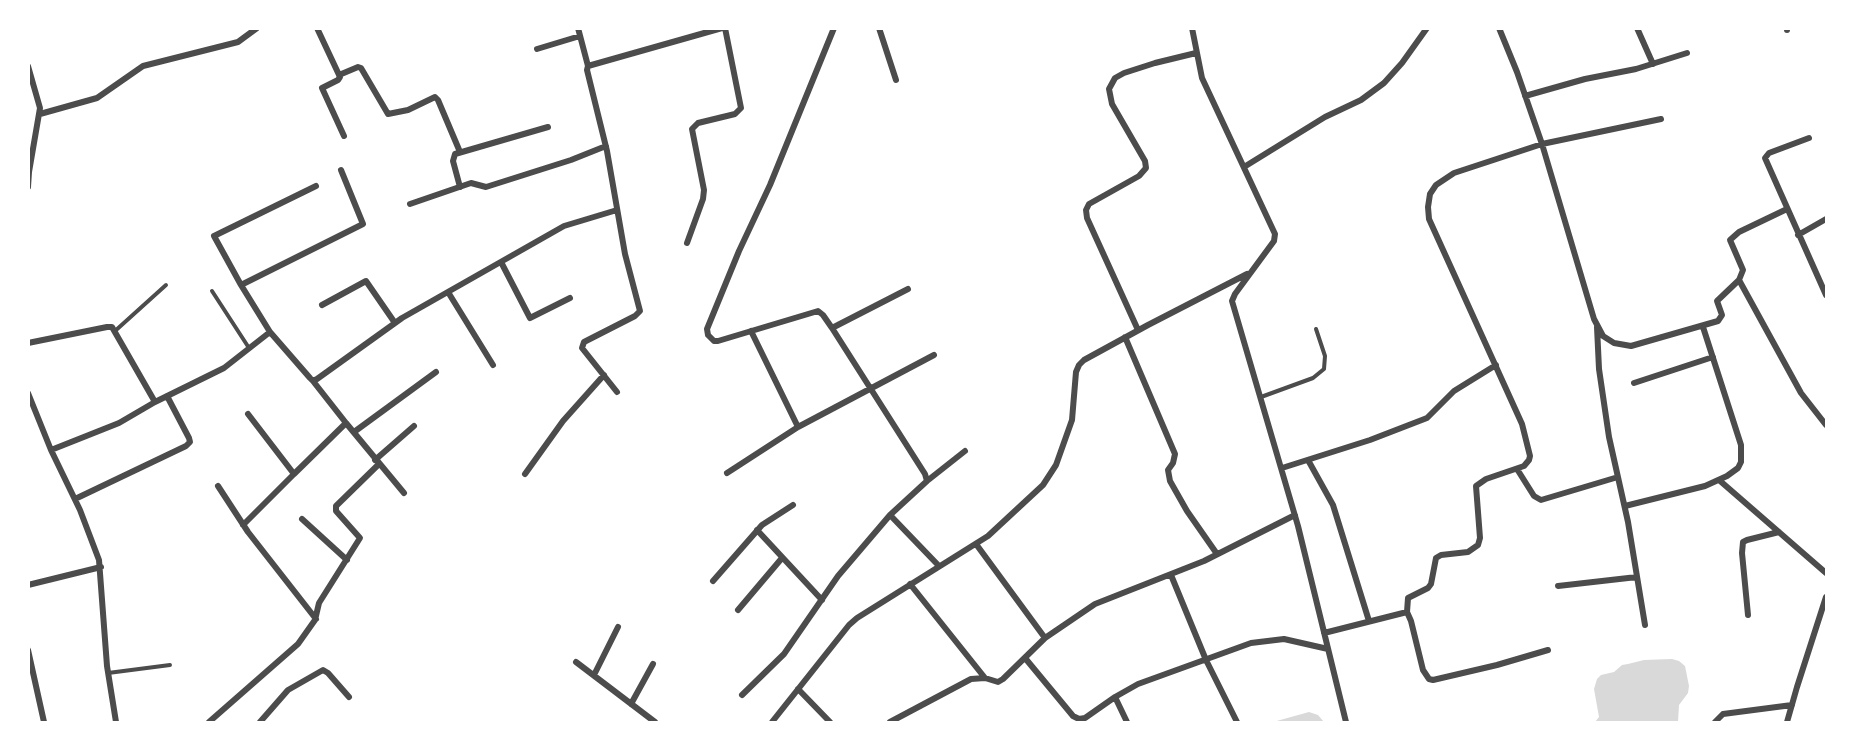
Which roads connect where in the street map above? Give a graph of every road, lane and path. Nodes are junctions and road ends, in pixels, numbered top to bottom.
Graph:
1 (257, 28) edge
2 (316, 28) edge
3 (578, 28) edge
4 (723, 28) edge
5 (834, 28) edge
6 (879, 28) edge
7 (1192, 28) edge
8 (1427, 28) edge
9 (1499, 28) edge
10 (1637, 28) edge
11 (580, 36) junction
12 (537, 49) dead end
13 (1196, 53) junction
14 (1687, 53) dead end
15 (1653, 64) junction
16 (28, 66) edge
17 (588, 66) junction
18 (339, 75) junction
19 (896, 80) dead end
20 (1526, 96) junction
21 (40, 114) junction
22 (1661, 119) dead end
23 (548, 127) dead end
24 (344, 136) dead end
25 (1809, 138) dead end
26 (1542, 144) junction
27 (606, 146) junction
28 (460, 152) junction
29 (1244, 167) junction
30 (341, 170) dead end
31 (316, 186) dead end
32 (28, 187) edge
33 (460, 187) junction
34 (410, 204) dead end
35 (1787, 209) junction
36 (617, 210) junction
37 (1827, 219) edge
38 (1798, 235) junction
39 (687, 243) dead end
40 (501, 262) junction
41 (1251, 273) junction
42 (1739, 280) junction
43 (166, 285) dead end
44 (241, 285) junction
45 (908, 289) dead end
46 (212, 291) dead end
47 (448, 292) junction
48 (1827, 295) edge
49 (570, 298) dead end
50 (322, 305) dead end
51 (395, 323) junction
52 (1597, 326) junction
53 (1703, 327) junction
54 (832, 328) junction
55 (1317, 328) dead end
56 (1138, 330) junction
57 (115, 331) junction
58 (751, 331) junction
59 (270, 332) junction
60 (1125, 337) junction
61 (28, 343) edge
62 (249, 348) junction
63 (934, 355) dead end
64 (1713, 357) junction
65 (493, 365) dead end
66 (1496, 365) junction
67 (436, 372) dead end
68 (604, 375) junction
69 (313, 381) junction
70 (1634, 383) dead end
71 (870, 388) junction
72 (617, 392) dead end
73 (28, 393) edge
74 (167, 396) junction
75 (1261, 397) junction
76 (155, 402) junction
77 (248, 414) dead end
78 (346, 423) junction
79 (1827, 425) edge
80 (414, 426) dead end
81 (798, 427) junction
82 (354, 432) junction
83 (51, 450) junction
84 (965, 451) dead end
85 (1308, 460) junction
86 (377, 462) junction
87 (1282, 468) junction
88 (1518, 469) junction
89 (727, 473) dead end
90 (294, 474) junction
91 (525, 474) dead end
92 (1618, 477) junction
93 (1719, 480) junction
94 (927, 481) junction
95 (218, 486) dead end
96 (404, 493) dead end
97 (75, 499) junction
98 (793, 505) dead end
99 (1625, 506) junction
100 (890, 515) junction
101 (1295, 515) junction
102 (302, 519) dead end
103 (243, 525) junction
104 (757, 531) junction
105 (1779, 532) junction
106 (976, 544) junction
107 (1217, 554) junction
108 (782, 558) junction
109 (347, 560) junction
110 (939, 566) junction
111 (101, 567) junction
112 (1827, 573) edge
113 (1171, 575) junction
114 (1637, 577) junction
115 (713, 581) dead end
116 (910, 584) junction
117 (28, 585) edge
118 (1558, 586) dead end
119 (1827, 597) edge
120 (822, 600) junction
121 (738, 610) dead end
122 (1407, 612) junction
123 (1749, 615) dead end
124 (316, 619) junction
125 (1369, 621) junction
126 (1645, 625) dead end
127 (618, 627) dead end
128 (1324, 633) junction
129 (1045, 638) junction
130 (1328, 649) junction
131 (28, 650) edge
132 (1548, 650) dead end
133 (1025, 658) junction
134 (1206, 660) junction
135 (576, 662) dead end
136 (653, 664) dead end
137 (170, 665) dead end
138 (108, 674) junction
139 (594, 675) junction
140 (985, 678) junction
141 (32, 681) edge
142 (798, 689) junction
143 (742, 695) dead end
144 (349, 697) dead end
145 (1115, 697) junction
146 (631, 704) junction
147 (1792, 705) junction
148 (44, 723) edge
149 (116, 723) edge
150 (209, 723) edge
151 (260, 723) edge
152 (655, 723) edge
153 (772, 723) edge
154 (830, 723) edge
155 (890, 723) edge
156 (1127, 723) edge
157 (1237, 723) edge
158 (1346, 723) edge
159 (1715, 723) edge
160 (1788, 723) edge

1 - 21 street
2 - 18 street
3 - 11 street
4 - 17 street
4 - 39 street
5 - 58 street
6 - 19 street
7 - 13 street
8 - 29 street
9 - 20 street
10 - 15 street
11 - 12 street
11 - 17 street
13 - 29 street
13 - 56 street
14 - 15 street
15 - 20 street
16 - 21 street
17 - 27 street
18 - 24 street
18 - 28 street
20 - 26 street
21 - 32 street
22 - 26 street
23 - 28 street
25 - 35 street
26 - 52 street
26 - 66 street
27 - 33 street
27 - 36 street
28 - 33 street
29 - 41 street
30 - 44 street
31 - 44 street
33 - 34 street
35 - 38 street
35 - 42 street
36 - 40 street
36 - 68 street
37 - 38 street
38 - 48 street
40 - 47 street
40 - 49 street
41 - 56 street
41 - 75 street
42 - 53 street
42 - 79 street
43 - 57 lane
44 - 59 street
45 - 54 street
46 - 62 lane
47 - 51 street
47 - 65 street
50 - 51 street
51 - 69 street
52 - 53 street
52 - 92 street
53 - 64 street
54 - 58 street
54 - 71 street
55 - 75 lane
56 - 60 street
57 - 61 street
57 - 76 street
58 - 81 street
59 - 62 street
59 - 69 street
60 - 106 street
60 - 107 street
62 - 74 street
63 - 71 street
64 - 70 street
64 - 93 street
66 - 85 street
66 - 88 street
67 - 82 street
68 - 72 street
68 - 91 street
69 - 78 street
71 - 81 street
71 - 94 street
73 - 83 street
74 - 76 street
74 - 97 street
75 - 87 street
76 - 83 street
77 - 90 street
78 - 82 street
78 - 90 street
80 - 86 street
81 - 89 street
82 - 86 street
83 - 97 street
84 - 94 street
85 - 87 street
85 - 125 street
86 - 96 street
86 - 109 street
87 - 101 street
88 - 92 street
88 - 122 street
90 - 103 street
92 - 99 street
93 - 99 street
93 - 105 street
94 - 100 street
95 - 103 street
97 - 111 street
98 - 104 street
99 - 114 street
100 - 110 street
100 - 120 street
101 - 107 street
101 - 128 street
102 - 109 street
103 - 124 street
104 - 108 street
104 - 115 street
105 - 112 street
105 - 123 street
106 - 110 street
106 - 129 street
107 - 113 street
108 - 120 street
108 - 121 street
109 - 124 street
110 - 116 street
111 - 117 street
111 - 138 street
113 - 129 street
113 - 134 street
114 - 118 street
114 - 126 street
116 - 140 street
116 - 142 street
119 - 147 street
120 - 143 street
122 - 125 street
122 - 132 street
124 - 150 street
125 - 128 street
127 - 139 street
128 - 130 street
129 - 133 street
130 - 134 street
130 - 158 street
131 - 141 street
133 - 140 street
133 - 145 street
134 - 145 street
134 - 157 street
135 - 139 street
136 - 146 street
137 - 138 lane
138 - 149 street
139 - 146 street
140 - 155 street
141 - 148 street
142 - 153 street
142 - 154 street
144 - 151 street
145 - 156 street
146 - 152 street
147 - 159 street
147 - 160 street

